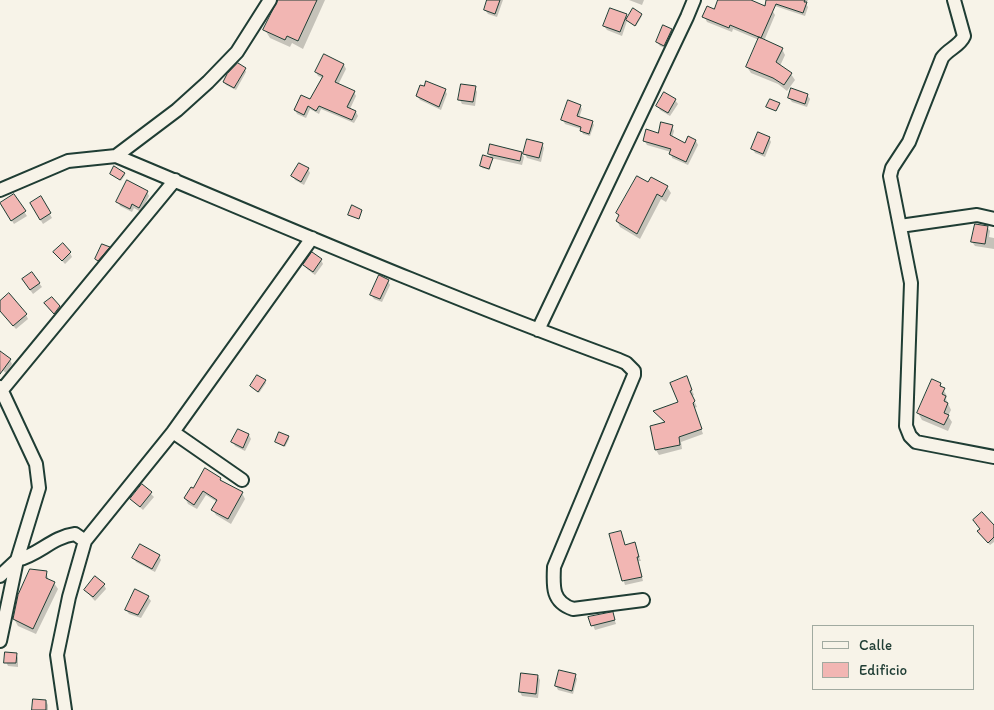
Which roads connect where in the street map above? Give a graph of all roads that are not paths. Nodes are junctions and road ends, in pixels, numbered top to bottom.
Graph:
1 (270, 0) edge
2 (694, 0) edge
3 (954, 0) edge
4 (116, 156) junction
5 (0, 178) edge
6 (174, 180) junction
7 (12, 183) junction
8 (0, 190) edge
9 (994, 219) edge
10 (900, 226) junction
11 (312, 238) junction
12 (538, 330) junction
13 (1, 389) edge
14 (173, 432) junction
15 (994, 457) edge
16 (242, 480) dead end
17 (85, 541) junction
18 (17, 560) junction
19 (0, 576) edge
20 (643, 600) dead end
21 (0, 641) edge
22 (65, 710) edge

1 - 4 street
2 - 12 street
3 - 10 street
4 - 6 street
4 - 7 street
5 - 7 street
6 - 11 street
6 - 13 street
7 - 8 street
9 - 10 street
10 - 15 street
11 - 12 street
11 - 14 street
12 - 20 street
13 - 18 street
14 - 16 street
14 - 17 street
17 - 18 street
17 - 22 street
18 - 19 street
18 - 21 street

